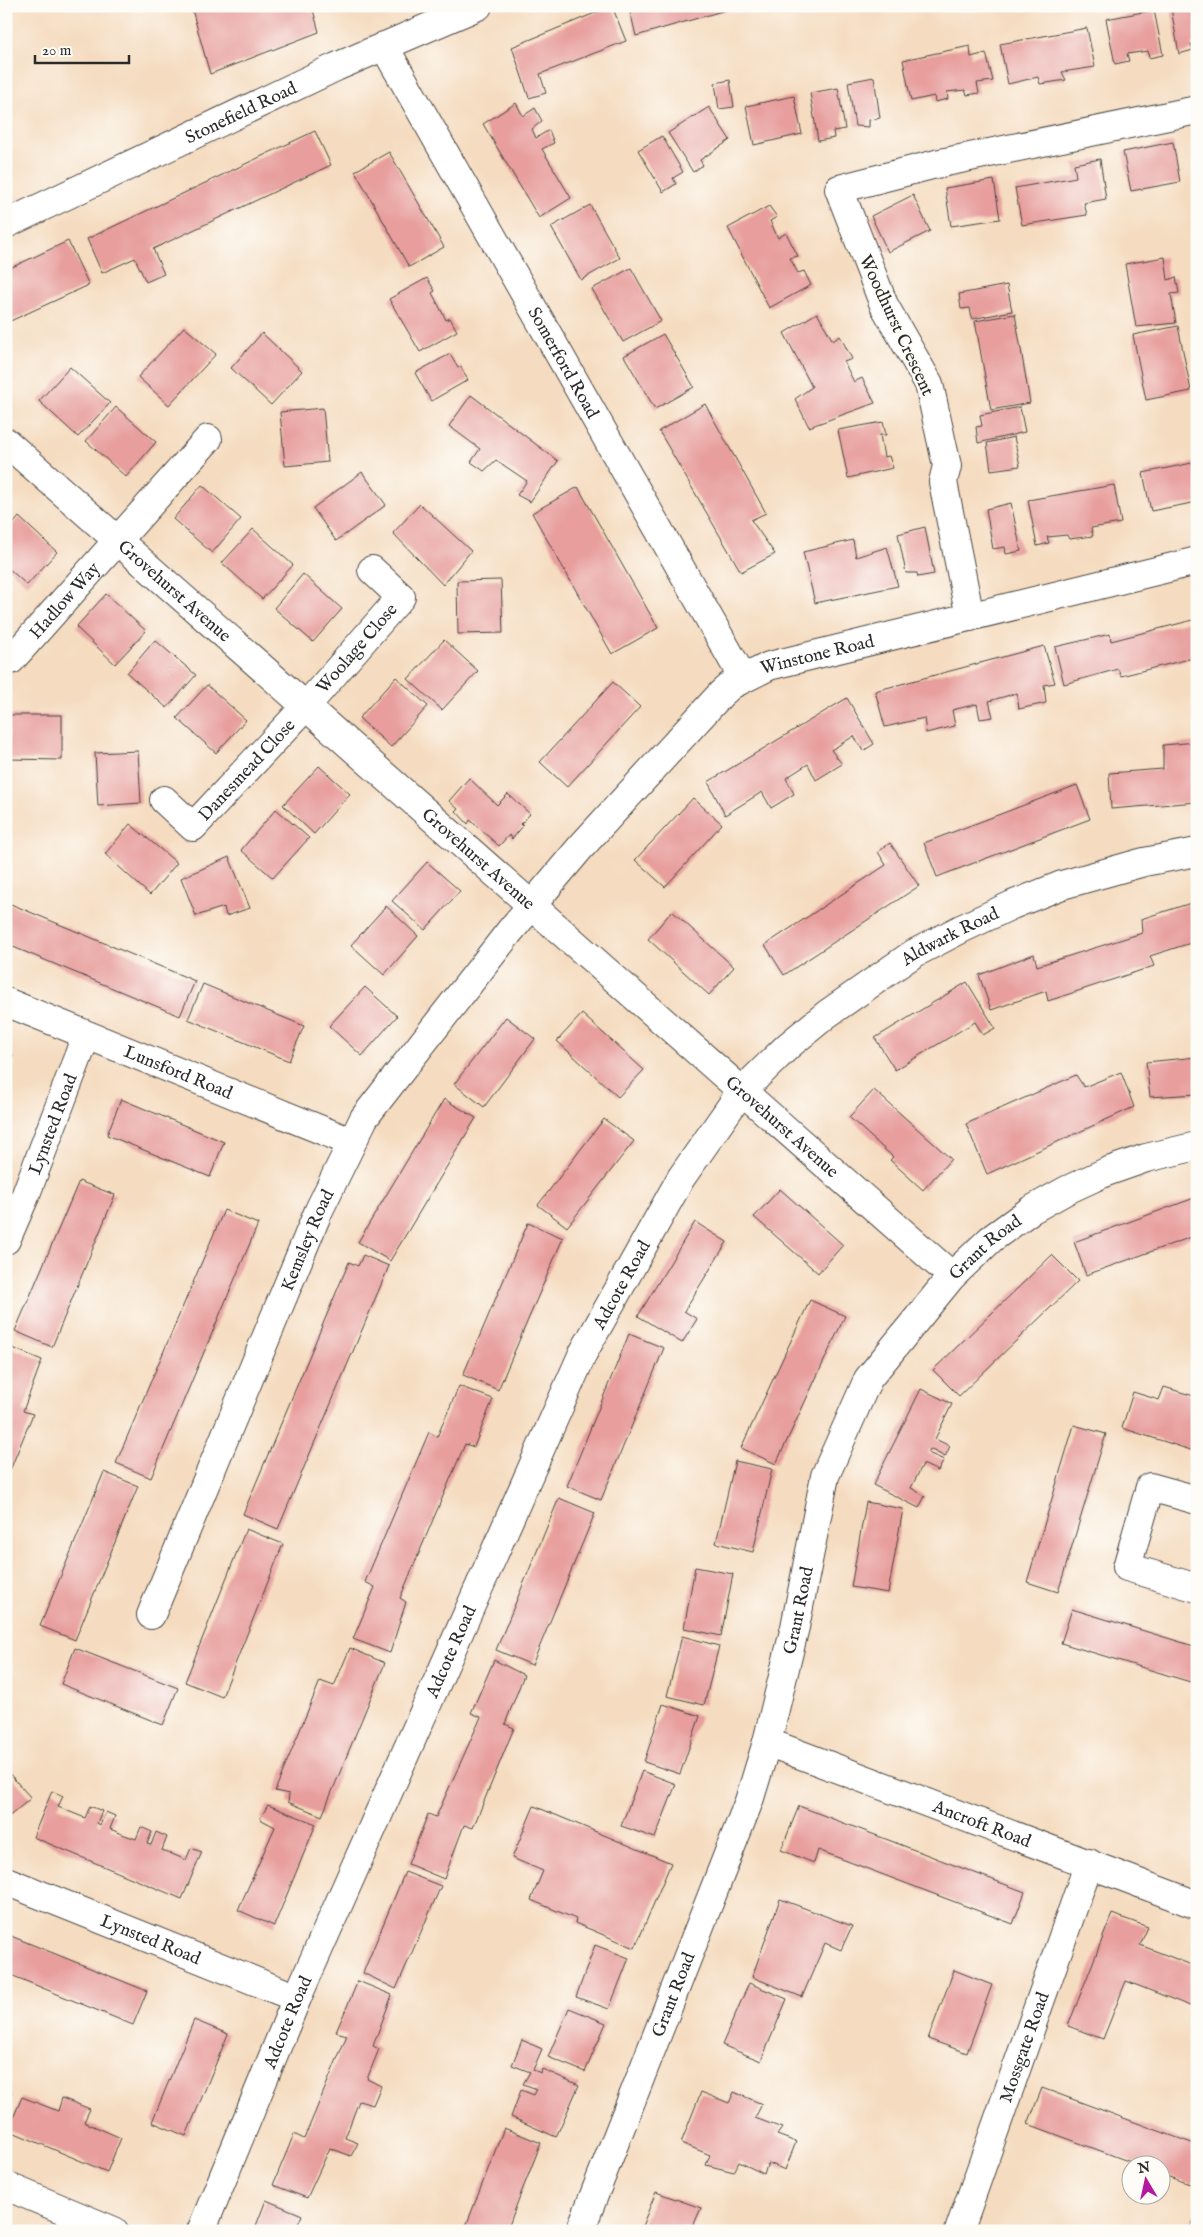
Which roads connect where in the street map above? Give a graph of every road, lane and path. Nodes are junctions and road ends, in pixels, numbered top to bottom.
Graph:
1 (478, 6) edge
2 (384, 46) junction
3 (1197, 110) edge
4 (6, 224) edge
5 (208, 439) dead end
6 (6, 442) edge
7 (117, 539) junction
8 (1197, 561) edge
9 (372, 570) dead end
10 (970, 617) junction
11 (11, 660) dead end
12 (743, 678) junction
13 (306, 706) junction
14 (164, 800) dead end
15 (1197, 852) edge
16 (532, 906) junction
17 (6, 1002) edge
18 (86, 1036) junction
19 (741, 1092) junction
20 (351, 1142) junction
21 (1197, 1146) edge
22 (6, 1240) edge
23 (952, 1276) junction
24 (1197, 1500) edge
25 (1197, 1588) edge
26 (150, 1615) dead end
27 (767, 1742) junction
28 (1089, 1863) junction
29 (6, 1881) edge
30 (1197, 1905) edge
31 (297, 1998) junction
32 (6, 2186) edge
33 (114, 2231) edge
34 (200, 2231) edge
35 (580, 2231) edge
36 (959, 2231) edge

1 - 2 street, Stonefield Road
2 - 4 street, Stonefield Road
2 - 12 street, Somerford Road
3 - 10 street, Woodhurst Crescent
5 - 7 street, Hadlow Way
6 - 7 street, Grovehurst Avenue
7 - 11 street, Hadlow Way
7 - 13 street, Grovehurst Avenue
8 - 10 street, Winstone Road
9 - 13 street, Woolage Close
10 - 12 street, Winstone Road
12 - 16 street, Winstone Road
13 - 14 street, Danesmead Close
13 - 16 street, Grovehurst Avenue
15 - 19 street, Aldwark Road
16 - 19 street, Grovehurst Avenue
16 - 20 street, Kemsley Road
17 - 18 street, Lunsford Road
18 - 20 street, Lunsford Road
18 - 22 street, Lynsted Road
19 - 23 street, Grovehurst Avenue
19 - 31 street, Adcote Road
20 - 26 street, Kemsley Road
21 - 23 street, Grant Road
23 - 27 street, Grant Road
24 - 25 street
27 - 28 street, Ancroft Road
27 - 35 street, Grant Road
28 - 30 street, Ancroft Road
28 - 36 street, Mossgate Road
29 - 31 street, Lynsted Road
31 - 34 street, Adcote Road
32 - 33 street

